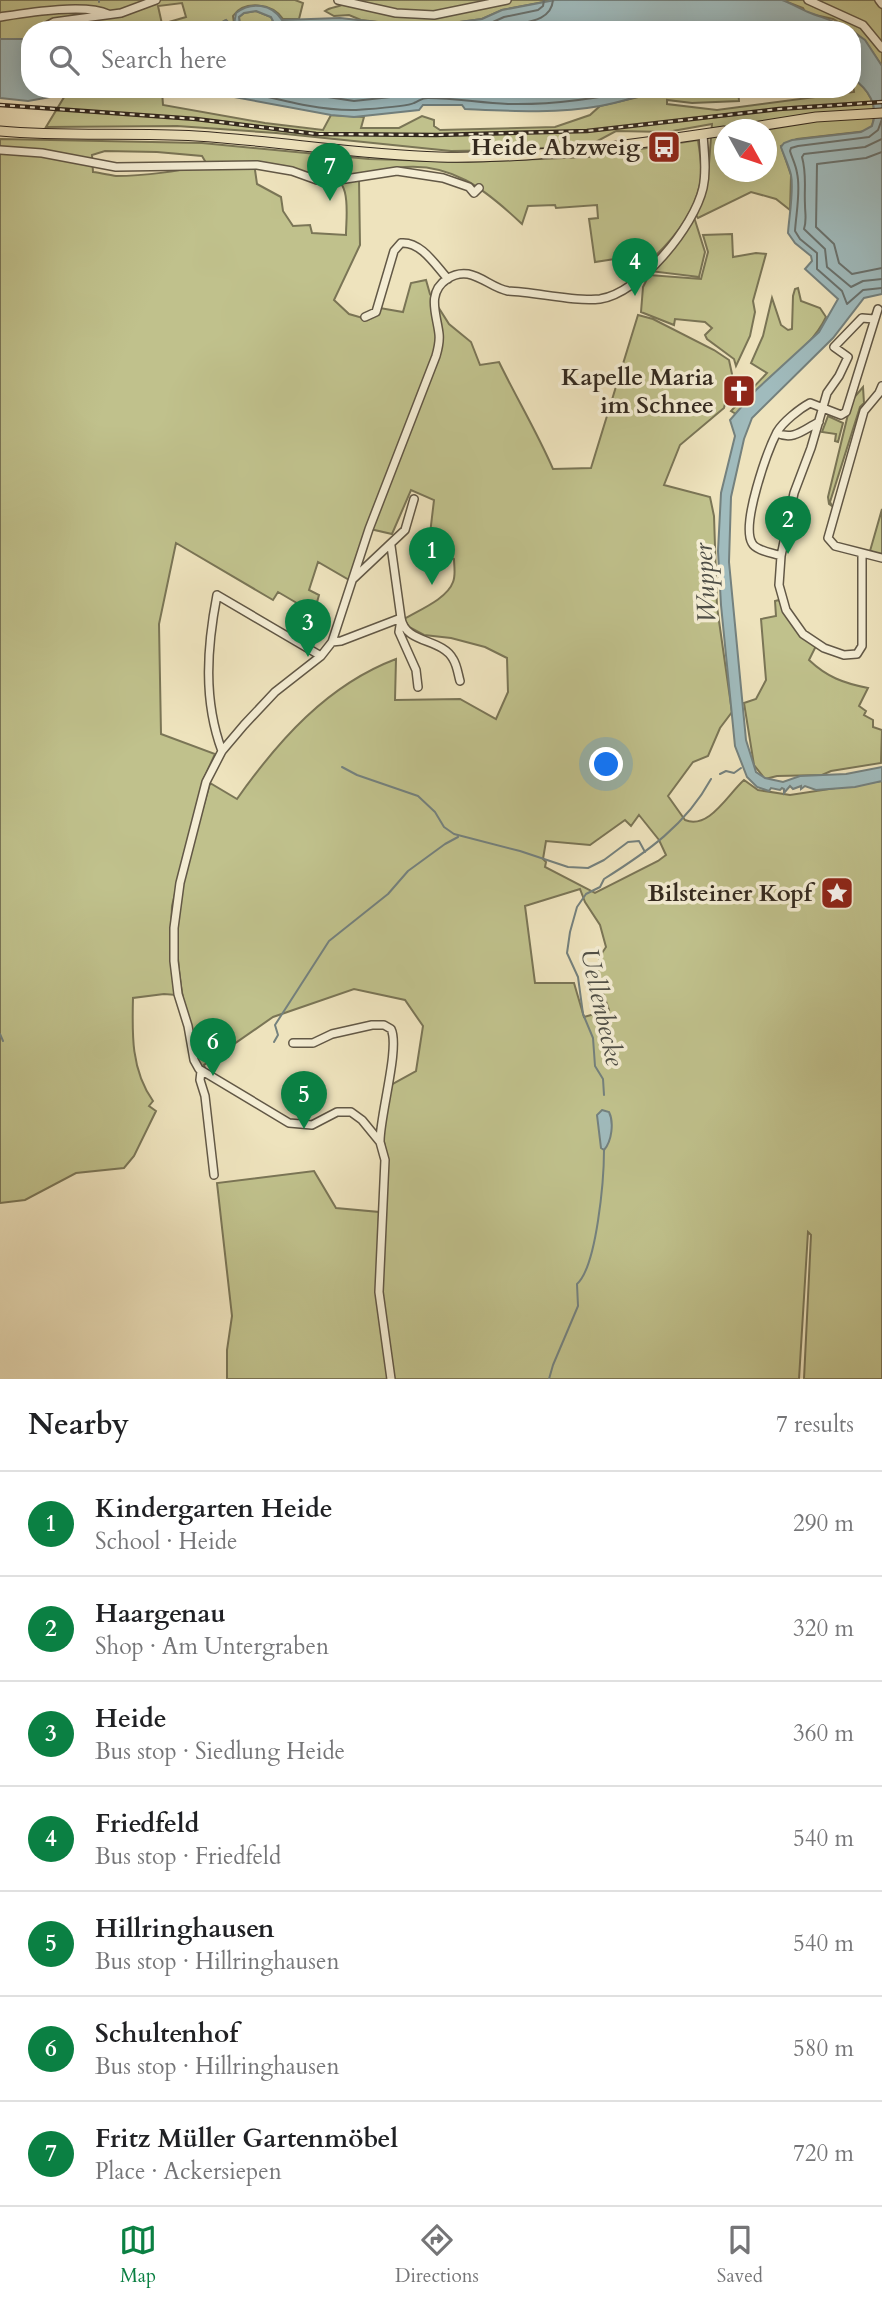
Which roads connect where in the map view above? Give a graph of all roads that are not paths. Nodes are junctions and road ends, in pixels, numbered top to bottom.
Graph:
1 (156, 0) edge
2 (338, 0) edge
3 (507, 0) edge
4 (808, 0) edge
5 (108, 14) junction
6 (0, 17) edge
7 (59, 21) edge
8 (854, 21) edge
9 (861, 24) edge
10 (882, 48) edge
11 (882, 113) edge
12 (777, 123) edge
13 (0, 131) edge
14 (714, 132) edge
15 (703, 134) junction
16 (0, 150) edge
17 (480, 188) dead end
18 (448, 279) junction
19 (878, 309) dead end
20 (365, 317) dead end
21 (874, 319) junction
22 (882, 386) edge
23 (822, 407) junction
24 (819, 422) junction
25 (777, 433) junction
26 (414, 499) dead end
27 (391, 546) junction
28 (862, 554) junction
29 (781, 556) junction
30 (882, 558) edge
31 (351, 581) junction
32 (401, 618) junction
33 (332, 642) junction
34 (321, 656) junction
35 (460, 681) dead end
36 (418, 687) dead end
37 (222, 751) junction
38 (293, 1043) dead end
39 (201, 1071) junction
40 (380, 1142) junction
41 (214, 1175) dead end
42 (391, 1379) edge

1 - 5 street
2 - 3 street
4 - 8 street
5 - 6 street
5 - 7 street
9 - 10 street
11 - 12 main road
13 - 15 main road
14 - 15 main road
15 - 18 street
16 - 17 street
18 - 20 street
18 - 31 street
19 - 21 street
21 - 23 street
21 - 23 street
22 - 28 street
23 - 24 street
23 - 25 street
24 - 25 street
24 - 29 street
25 - 29 street
26 - 27 street
27 - 31 street
27 - 32 street
28 - 29 street
28 - 30 street
31 - 33 street
32 - 33 street
32 - 35 street
32 - 36 street
33 - 34 street
34 - 37 street
34 - 37 street
37 - 39 street
38 - 40 street
39 - 40 street
39 - 41 street
40 - 42 street

